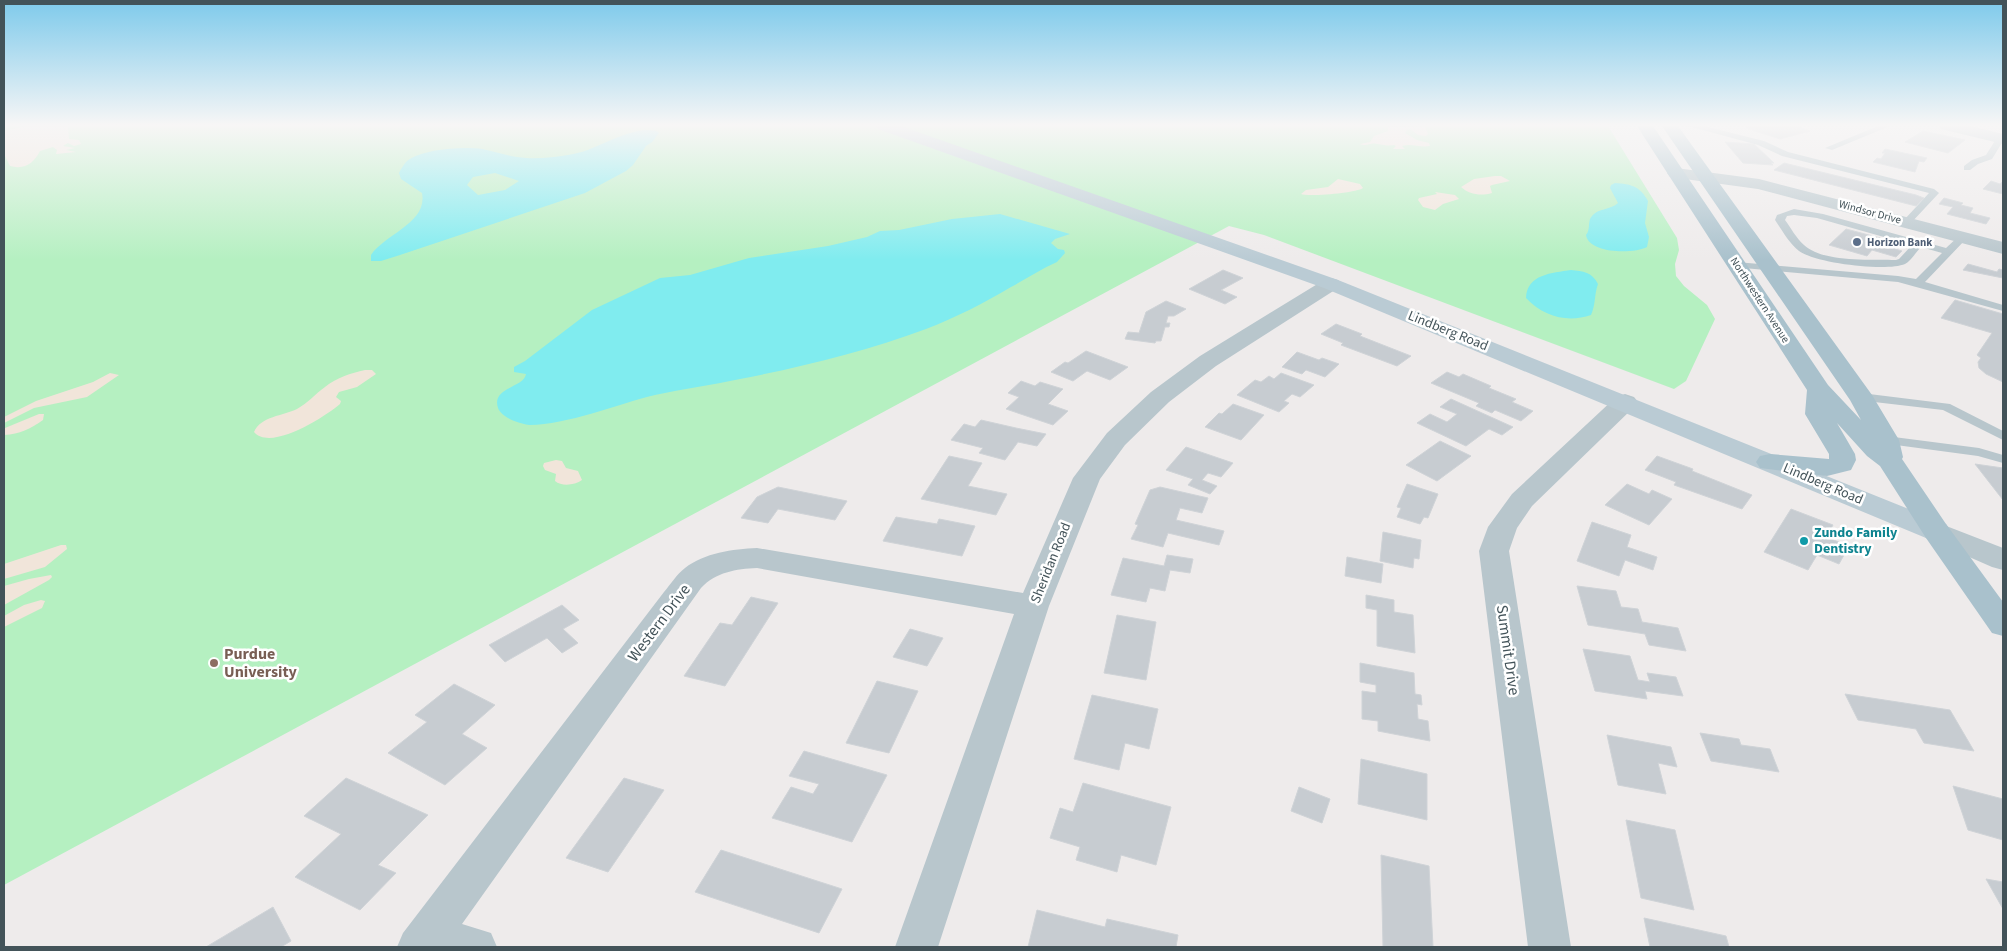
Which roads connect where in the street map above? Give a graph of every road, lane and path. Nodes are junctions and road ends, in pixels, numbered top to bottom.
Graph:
1 (1012, 170) edge
2 (1674, 170) edge
3 (1700, 170) edge
4 (1849, 170) edge
5 (1676, 173) junction
6 (1704, 176) junction
7 (1902, 230) junction
8 (1963, 237) junction
9 (1919, 243) junction
10 (2003, 248) edge
11 (1884, 250) joint
12 (1949, 252) junction
13 (1870, 262) junction
14 (1736, 264) junction
15 (1770, 268) junction
16 (1918, 283) junction
17 (1331, 284) junction
18 (2003, 308) edge
19 (1819, 390) junction
20 (1861, 398) junction
21 (1625, 402) junction
22 (2003, 436) edge
23 (1888, 450) junction
24 (2003, 459) edge
25 (1770, 462) junction
26 (1936, 531) junction
27 (2003, 560) edge
28 (1033, 606) junction
29 (2003, 626) edge
30 (423, 942) edge
31 (476, 947) edge
32 (917, 947) edge
33 (1549, 947) edge

1 - 17 main road, Lindberg Road
2 - 5 main road, Northwestern Avenue
3 - 6 main road, Northwestern Avenue
4 - 7 lane
5 - 6 street, Windsor Drive
5 - 14 main road, Northwestern Avenue
6 - 7 street, Windsor Drive
6 - 15 main road, Northwestern Avenue
7 - 8 street, Windsor Drive
7 - 9 lane
7 - 11 lane
7 - 13 lane
8 - 10 street, Windsor Drive
8 - 12 lane
9 - 12 lane
9 - 13 lane
11 - 13 lane
12 - 16 lane
14 - 15 lane
14 - 19 main road, Northwestern Avenue
15 - 16 lane
15 - 20 main road, Northwestern Avenue
16 - 18 lane
17 - 21 main road, Lindberg Road
17 - 28 street, Sheridan Road
19 - 23 main road, Northwestern Avenue
19 - 25 main road
20 - 22 lane
20 - 23 main road, Northwestern Avenue
21 - 25 main road, Lindberg Road
21 - 33 street, Summit Drive
23 - 24 lane
23 - 26 main road, Northwestern Avenue
25 - 26 main road, Lindberg Road
26 - 27 street, Lindberg Road
26 - 29 main road, Northwestern Avenue
28 - 30 street, Western Drive
28 - 32 street, Sheridan Road
30 - 31 street

